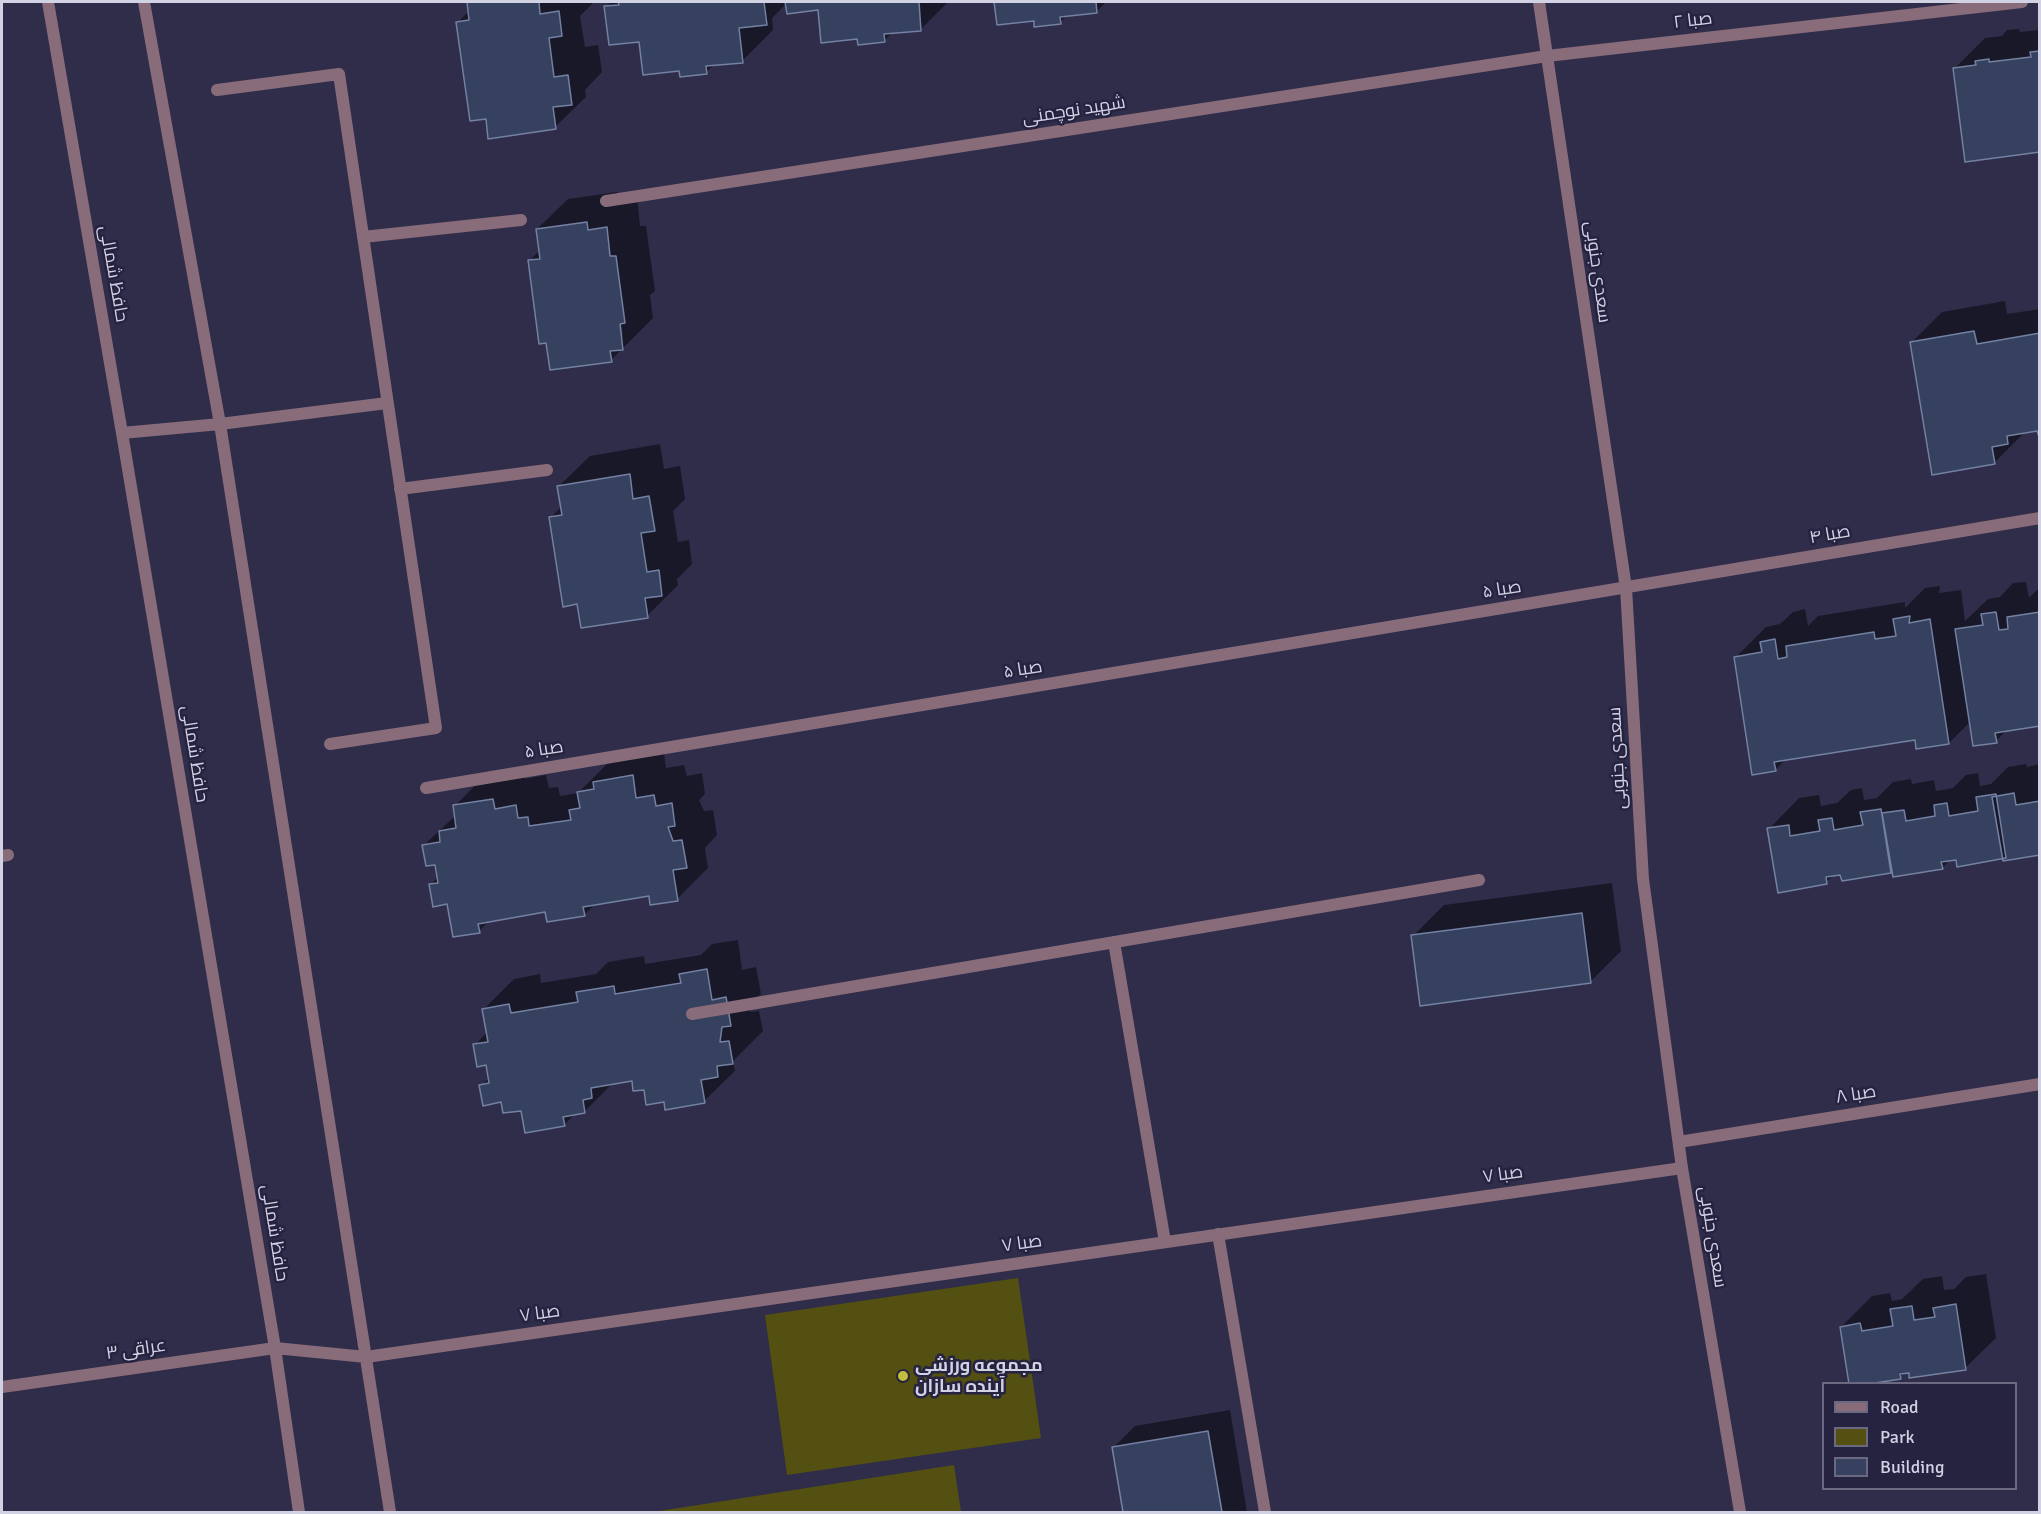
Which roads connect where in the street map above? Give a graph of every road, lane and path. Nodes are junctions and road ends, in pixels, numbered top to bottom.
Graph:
1 (48, 2) edge
2 (144, 2) edge
3 (1539, 2) edge
4 (2022, 2) edge
5 (1547, 56) junction
6 (217, 90) dead end
7 (606, 201) dead end
8 (521, 220) dead end
9 (363, 237) junction
10 (387, 403) junction
11 (220, 424) junction
12 (122, 433) junction
13 (547, 470) dead end
14 (400, 489) junction
15 (2040, 518) edge
16 (1626, 588) junction
17 (330, 744) dead end
18 (426, 788) dead end
19 (1479, 880) dead end
20 (1114, 942) junction
21 (692, 1014) dead end
22 (2040, 1084) edge
23 (1679, 1142) junction
24 (1682, 1168) junction
25 (1218, 1234) junction
26 (1165, 1242) junction
27 (275, 1348) junction
28 (366, 1357) junction
29 (2, 1387) edge
30 (299, 1512) edge
31 (390, 1512) edge
32 (1265, 1512) edge
33 (1740, 1512) edge

1 - 12 street, حافظ شمالی
2 - 11 street
3 - 5 street, سعدی جنوبی
4 - 5 street, صبا ۲
5 - 7 street, شهید نوچمنی
5 - 16 street, سعدی جنوبی
6 - 9 street
8 - 9 street
9 - 10 street
10 - 11 street
10 - 14 street
11 - 12 street
11 - 28 street
12 - 27 street, حافظ شمالی
13 - 14 street
14 - 17 street
15 - 16 street, صبا ۴
16 - 18 street, صبا ۵
16 - 23 street, سعدی جنوبی
19 - 20 street
20 - 21 street
20 - 26 street
22 - 23 street, صبا ۸
23 - 24 street, سعدی جنوبی
24 - 25 street, صبا ۷
24 - 33 street, سعدی جنوبی
25 - 26 street, صبا ۷
25 - 32 street
26 - 28 street, صبا ۷
27 - 28 street, صبا ۷
27 - 29 street, عراقی ۳
27 - 30 street, حافظ شمالی
28 - 31 street

